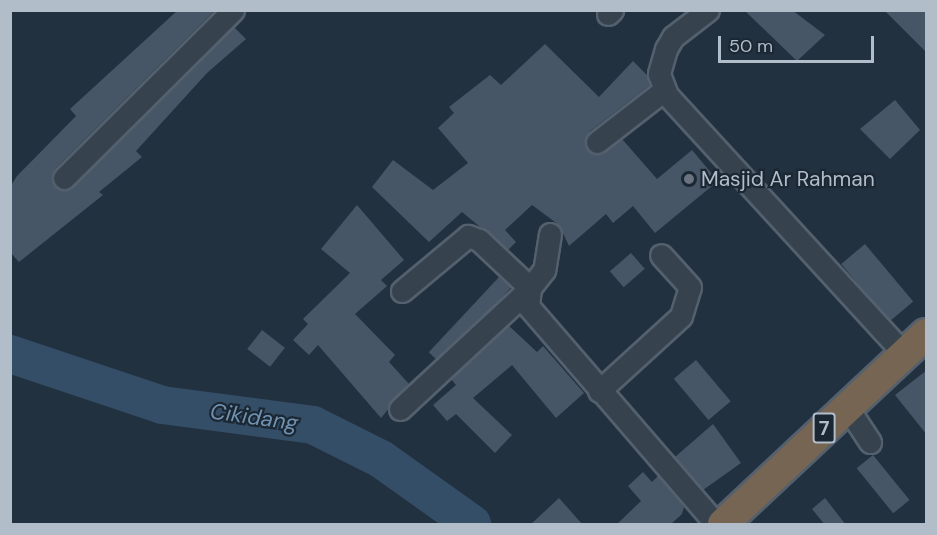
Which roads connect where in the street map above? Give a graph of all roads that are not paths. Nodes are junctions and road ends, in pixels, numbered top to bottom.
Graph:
1 (233, 10) edge
2 (708, 10) edge
3 (664, 90) junction
4 (597, 142) dead end
5 (64, 178) dead end
6 (550, 234) dead end
7 (661, 255) dead end
8 (530, 288) junction
9 (402, 291) dead end
10 (927, 334) edge
11 (904, 354) junction
12 (599, 391) junction
13 (846, 407) junction
14 (400, 409) dead end
15 (870, 442) dead end
16 (716, 525) edge
17 (723, 525) edge

1 - 5 street
2 - 3 street
3 - 4 street
3 - 11 street
6 - 8 street
7 - 12 street
8 - 9 street
8 - 12 street
8 - 14 street
10 - 11 highway, 7
11 - 13 highway, 7
12 - 16 street
13 - 15 street
13 - 17 highway, 7

